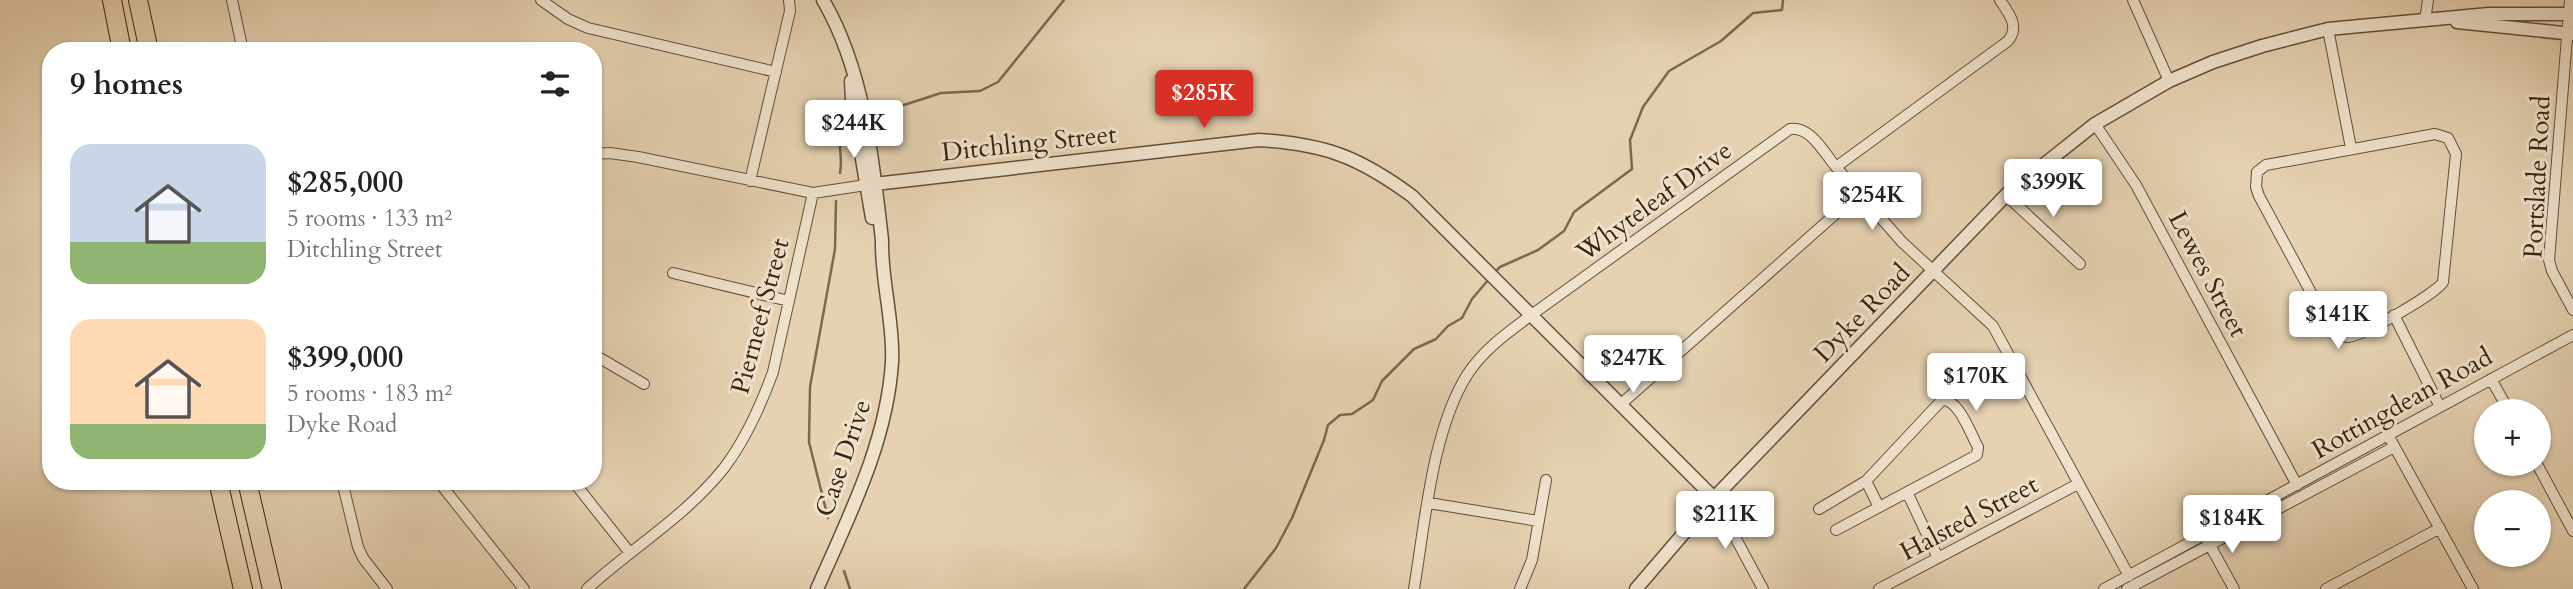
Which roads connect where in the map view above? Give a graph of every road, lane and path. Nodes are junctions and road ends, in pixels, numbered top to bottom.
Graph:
1 (112, 0) edge
2 (138, 0) edge
3 (232, 0) edge
4 (541, 0) edge
5 (789, 0) edge
6 (823, 0) edge
7 (2000, 0) edge
8 (2428, 0) edge
9 (2570, 0) edge
10 (2135, 1) edge
11 (2571, 14) edge
12 (2425, 20) junction
13 (2328, 29) junction
14 (2570, 33) edge
15 (120, 42) edge
16 (147, 42) edge
17 (241, 42) edge
18 (776, 72) junction
19 (2169, 81) junction
20 (2095, 124) junction
21 (2351, 148) junction
22 (602, 153) edge
23 (1836, 167) junction
24 (750, 181) junction
25 (870, 184) junction
26 (813, 194) junction
27 (1858, 194) junction
28 (2006, 195) junction
29 (2080, 264) dead end
30 (1935, 270) junction
31 (673, 273) dead end
32 (789, 301) junction
33 (2573, 310) edge
34 (1530, 316) junction
35 (2394, 316) junction
36 (2573, 335) edge
37 (602, 359) edge
38 (2491, 379) junction
39 (644, 384) dead end
40 (2502, 399) edge
41 (1620, 405) junction
42 (2440, 407) junction
43 (2388, 435) junction
44 (2394, 447) junction
45 (2543, 476) edge
46 (1546, 480) dead end
47 (1866, 481) junction
48 (2078, 484) junction
49 (2297, 485) junction
50 (220, 490) edge
51 (249, 490) edge
52 (344, 490) edge
53 (445, 490) edge
54 (580, 490) edge
55 (1908, 492) junction
56 (1714, 498) junction
57 (1429, 503) junction
58 (1879, 507) junction
59 (1819, 509) dead end
60 (1538, 521) junction
61 (2440, 528) junction
62 (1836, 530) dead end
63 (2573, 531) edge
64 (2207, 540) junction
65 (630, 553) junction
66 (1938, 558) junction
67 (2129, 576) junction
68 (243, 589) edge
69 (272, 589) edge
70 (387, 589) edge
71 (524, 589) edge
72 (587, 589) edge
73 (817, 589) edge
74 (1414, 589) edge
75 (1520, 589) edge
76 (1636, 589) edge
77 (1763, 589) edge
78 (1879, 589) edge
79 (2104, 589) edge
80 (2127, 589) edge
81 (2234, 589) edge
82 (2326, 589) edge
83 (2473, 589) edge

1 - 15 highway
2 - 16 highway
3 - 17 street
4 - 18 street
5 - 18 street
6 - 25 street, Case Drive
7 - 23 street
8 - 12 street
9 - 11 street, Portslade Road
10 - 19 street
11 - 12 street, Dyke Road
11 - 14 street, Portslade Road
12 - 13 street, Dyke Road
12 - 14 street, Dyke Road
13 - 19 street, Dyke Road
13 - 21 street
14 - 33 street, Portslade Road
18 - 24 street
19 - 20 street, Dyke Road
20 - 28 street, Dyke Road
20 - 49 street, Lewes Street
21 - 35 street
21 - 35 street
22 - 24 street, Ditchling Street
23 - 27 street, Whyteleaf Drive
23 - 34 street, Whyteleaf Drive
24 - 26 street, Ditchling Street
25 - 26 street, Ditchling Street
25 - 34 street, Ditchling Street
25 - 73 street, Case Drive
26 - 32 street, Pierneef Street
27 - 30 street, Whyteleaf Drive
27 - 41 street
28 - 29 street
28 - 30 street, Dyke Road
30 - 48 street, Whyteleaf Drive
30 - 56 street, Dyke Road
31 - 32 street
32 - 65 street, Pierneef Street
34 - 41 street, Ditchling Street
34 - 57 street, Whyteleaf Drive
35 - 42 street
36 - 38 street, Rottingdean Road
37 - 39 street
38 - 40 street
38 - 42 street, Rottingdean Road
41 - 56 street, Ditchling Street
42 - 43 street, Rottingdean Road
43 - 44 street
43 - 49 street, Rottingdean Road
44 - 61 street
44 - 64 street
45 - 63 street
46 - 60 street
47 - 55 street
47 - 58 street
47 - 59 street
48 - 66 street, Halsted Street
48 - 67 street, Whyteleaf Drive
49 - 64 street, Rottingdean Road
50 - 68 highway
51 - 69 highway
52 - 70 street
53 - 71 street
54 - 65 street
55 - 58 street
55 - 66 street
56 - 76 street, Dyke Road
56 - 77 street
57 - 60 street
57 - 74 street, Whyteleaf Drive
58 - 62 street
60 - 75 street
61 - 82 street
61 - 83 street
64 - 67 street, Rottingdean Road
64 - 80 street
64 - 81 street
65 - 72 street, Pierneef Street
66 - 78 street, Halsted Street
67 - 79 street, Rottingdean Road

